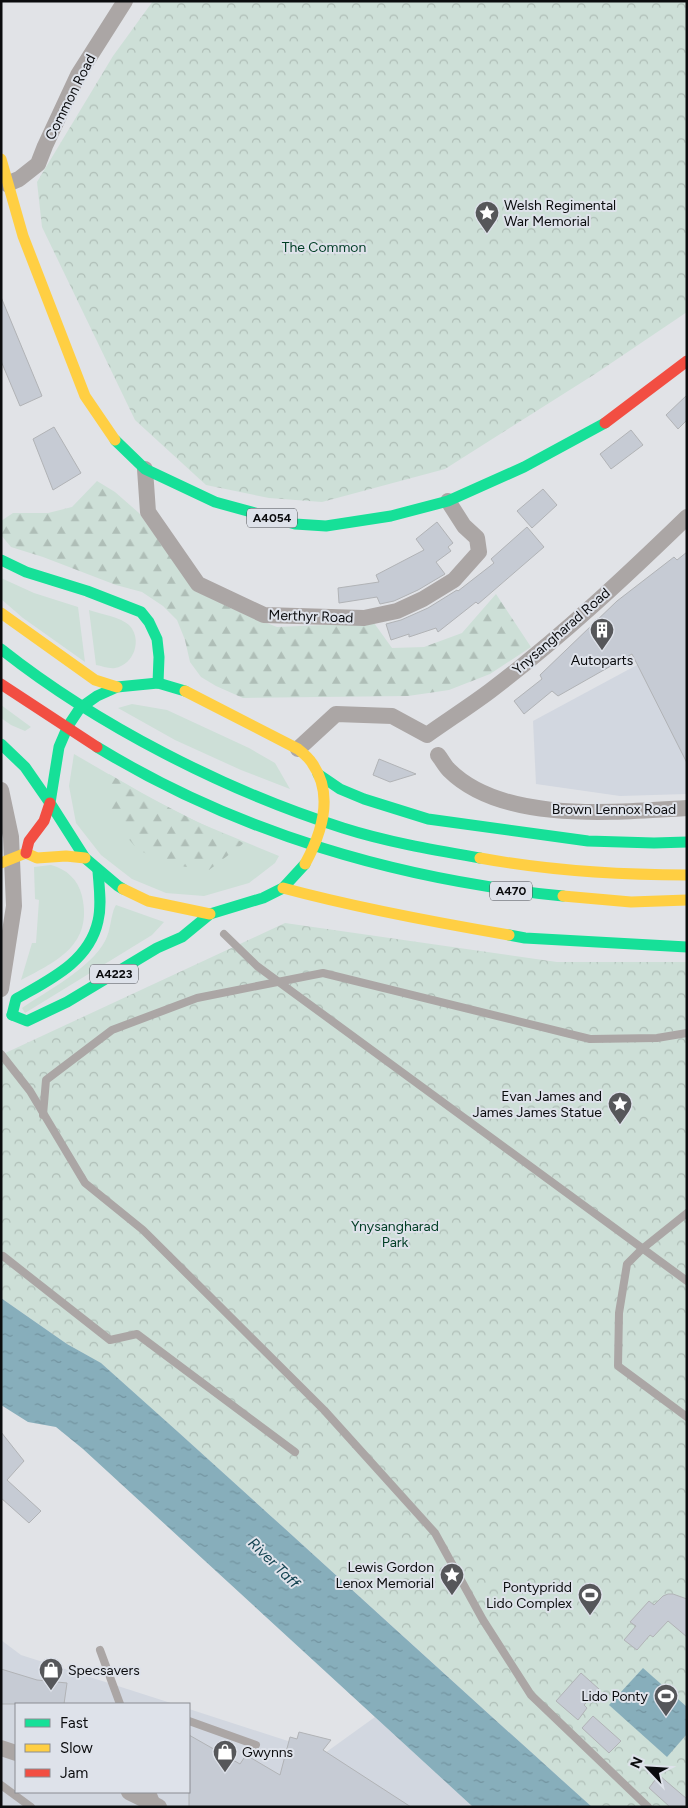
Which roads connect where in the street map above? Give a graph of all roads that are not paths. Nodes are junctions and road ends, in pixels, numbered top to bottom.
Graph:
1 (125, 1) edge
2 (1, 159) edge
3 (4, 185) edge
4 (687, 362) edge
5 (145, 469) junction
6 (448, 501) junction
7 (687, 518) edge
8 (1, 560) edge
9 (1, 613) edge
10 (1, 649) edge
11 (1, 684) edge
12 (158, 684) junction
13 (117, 688) junction
14 (1, 744) edge
15 (433, 745) junction
16 (298, 749) junction
17 (318, 774) junction
18 (1, 790) edge
19 (50, 802) junction
20 (687, 808) edge
21 (687, 842) edge
22 (13, 858) edge
23 (85, 858) junction
24 (98, 871) junction
25 (687, 875) edge
26 (283, 888) junction
27 (687, 900) edge
28 (210, 914) junction
29 (224, 934) dead end
30 (687, 947) edge
31 (280, 983) junction
32 (1, 989) edge
33 (12, 1015) junction
34 (1, 1020) edge
35 (687, 1033) edge
36 (1, 1054) edge
37 (43, 1115) junction
38 (687, 1213) edge
39 (642, 1249) junction
40 (3, 1256) dead end
41 (687, 1282) edge
42 (687, 1417) edge
43 (295, 1452) dead end
44 (100, 1650) dead end
45 (120, 1703) edge
46 (190, 1721) edge
47 (256, 1745) dead end
48 (1, 1748) edge
49 (15, 1753) edge
50 (1, 1786) edge
51 (132, 1793) edge
52 (156, 1801) edge
53 (31, 1807) edge
54 (648, 1807) edge

1 - 3 street, Common Road
2 - 3 main road, A4054
3 - 5 main road, A4054
4 - 6 main road, A4054
5 - 6 main road, A4054
5 - 6 street, Merthyr Road
7 - 15 street, Ynysangharad Road
8 - 12 main road
9 - 13 main road
10 - 25 main road, A470
11 - 27 main road, A470
12 - 13 main road
12 - 16 main road
13 - 19 main road
14 - 19 main road
15 - 16 street
15 - 20 street, Brown Lennox Road
16 - 17 main road
17 - 21 main road
17 - 26 main road
18 - 22 street
19 - 22 main road
19 - 23 main road
22 - 23 main road
22 - 32 street
23 - 24 main road
24 - 28 main road
24 - 33 main road, A4223
26 - 28 main road
26 - 30 main road
28 - 33 main road, A4223
29 - 31 lane
31 - 35 lane
31 - 37 lane
31 - 39 lane
33 - 34 main road, A4223
36 - 37 lane
37 - 54 lane
38 - 39 lane
39 - 41 lane
39 - 42 lane
40 - 43 lane
44 - 45 lane
46 - 47 lane
48 - 49 street
50 - 53 lane
51 - 52 street

